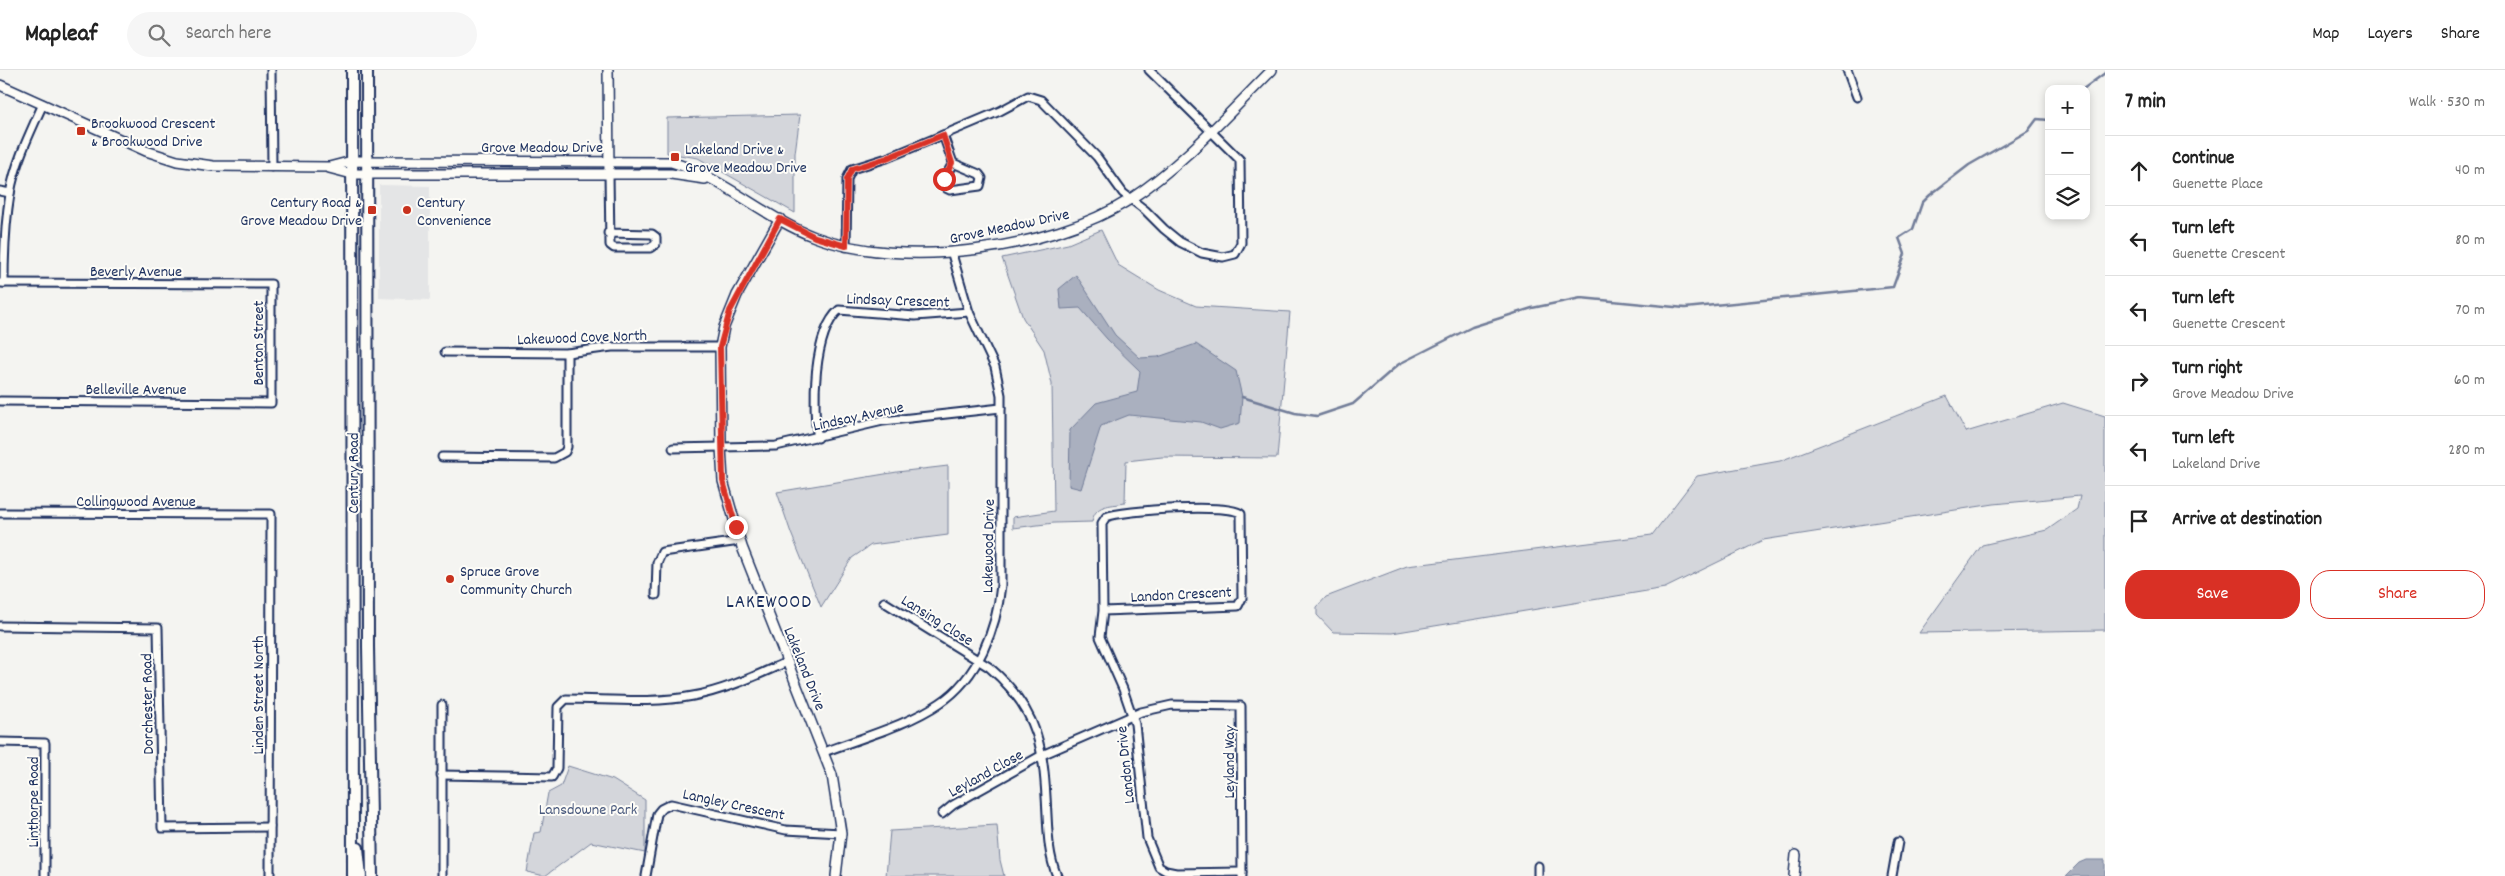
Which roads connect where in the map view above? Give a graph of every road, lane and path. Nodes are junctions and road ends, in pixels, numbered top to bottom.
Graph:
1 (271, 70) edge
2 (352, 70) edge
3 (367, 70) edge
4 (608, 70) edge
5 (1149, 70) edge
6 (1272, 70) edge
7 (1847, 70) edge
8 (0, 84) edge
9 (1857, 97) dead end
10 (43, 104) junction
11 (1211, 131) junction
12 (943, 135) junction
13 (352, 161) junction
14 (367, 161) junction
15 (608, 161) junction
16 (952, 163) junction
17 (272, 167) junction
18 (329, 167) junction
19 (368, 173) junction
20 (352, 174) junction
21 (609, 174) junction
22 (713, 181) junction
23 (0, 191) edge
24 (10, 193) junction
25 (1130, 199) junction
26 (780, 219) junction
27 (608, 233) junction
28 (846, 246) junction
29 (952, 254) junction
30 (2, 283) edge
31 (271, 284) joint
32 (969, 312) junction
33 (720, 347) junction
34 (445, 352) dead end
35 (567, 353) junction
36 (0, 400) edge
37 (271, 403) joint
38 (1002, 408) junction
39 (818, 438) junction
40 (721, 447) junction
41 (673, 448) dead end
42 (442, 457) dead end
43 (0, 513) edge
44 (271, 514) joint
45 (1104, 520) joint
46 (740, 541) junction
47 (656, 595) dead end
48 (884, 602) dead end
49 (1103, 611) junction
50 (0, 626) edge
51 (978, 660) junction
52 (788, 662) junction
53 (442, 705) dead end
54 (1132, 715) junction
55 (0, 742) edge
56 (824, 752) junction
57 (1042, 755) junction
58 (441, 775) junction
59 (353, 795) junction
60 (942, 814) dead end
61 (270, 827) junction
62 (841, 833) junction
63 (1898, 842) dead end
64 (1796, 855) dead end
65 (1538, 866) dead end
66 (1242, 874) edge
67 (45, 876) edge
68 (270, 876) edge
69 (353, 876) edge
70 (361, 876) edge
71 (372, 876) edge
72 (442, 876) edge
73 (646, 876) edge
74 (836, 876) edge
75 (1057, 876) edge
76 (1538, 876) edge
77 (1794, 876) edge
78 (1892, 876) edge

1 - 17 street
2 - 13 main road, Century Road
3 - 14 main road, Century Road
4 - 15 street
5 - 11 street
6 - 11 street, Grove Meadow Drive
7 - 9 street
8 - 10 street
10 - 17 street
10 - 24 street
11 - 25 street, Grove Meadow Drive
11 - 25 street
12 - 16 street
12 - 25 street
12 - 28 street
13 - 14 street, Grove Meadow Drive
13 - 18 street, Grove Meadow Drive
13 - 20 main road, Century Road
14 - 15 street, Grove Meadow Drive
14 - 19 main road, Century Road
15 - 21 street
15 - 22 street, Grove Meadow Drive
16 - 16 street
17 - 18 street
18 - 20 street
19 - 20 street, Grove Meadow Drive
19 - 21 street, Grove Meadow Drive
19 - 71 main road, Century Road
20 - 59 main road, Century Road
21 - 22 street, Grove Meadow Drive
21 - 27 street
22 - 26 street, Grove Meadow Drive
23 - 24 street
24 - 30 street
25 - 29 street, Grove Meadow Drive
26 - 28 street, Grove Meadow Drive
26 - 33 street, Lakeland Drive
27 - 27 street
28 - 29 street, Grove Meadow Drive
29 - 32 street, Lakewood Drive
30 - 31 street, Beverly Avenue
31 - 37 street, Benton Street
32 - 38 street, Lakewood Drive
32 - 39 street, Lindsay Crescent
33 - 35 street, Lakewood Cove North
33 - 40 street, Lakeland Drive
34 - 35 street, Lakewood Cove North
35 - 42 street
36 - 37 street, Belleville Avenue
38 - 39 street, Lindsay Avenue
38 - 51 street, Lakewood Drive
39 - 40 street, Lindsay Avenue
40 - 41 street, Lindsay Avenue
40 - 46 street, Lakeland Drive
43 - 44 street, Collingwood Avenue
44 - 61 street, Linden Street North
45 - 49 street, Landon Drive
45 - 49 street, Landon Crescent
46 - 47 street
46 - 52 street, Lakeland Drive
48 - 51 street, Lansing Close
49 - 54 street, Landon Drive
50 - 61 street, Dorchester Road
51 - 56 street, Lakewood Drive
51 - 57 street, Lansing Close
52 - 56 street, Lakeland Drive
52 - 58 street
53 - 58 street
54 - 57 street, Leyland Way
54 - 66 street, Landon Drive
54 - 66 street, Leyland Way
55 - 67 street, Linthorpe Road
56 - 62 street, Lakeland Drive
57 - 60 street, Leyland Close
57 - 75 street, Lansing Close
58 - 72 street
59 - 69 main road, Century Road
59 - 70 main road
61 - 68 street, Linden Street North
62 - 73 street, Langley Crescent
62 - 74 street, Lakeland Drive
63 - 78 street
64 - 77 street
65 - 76 street

